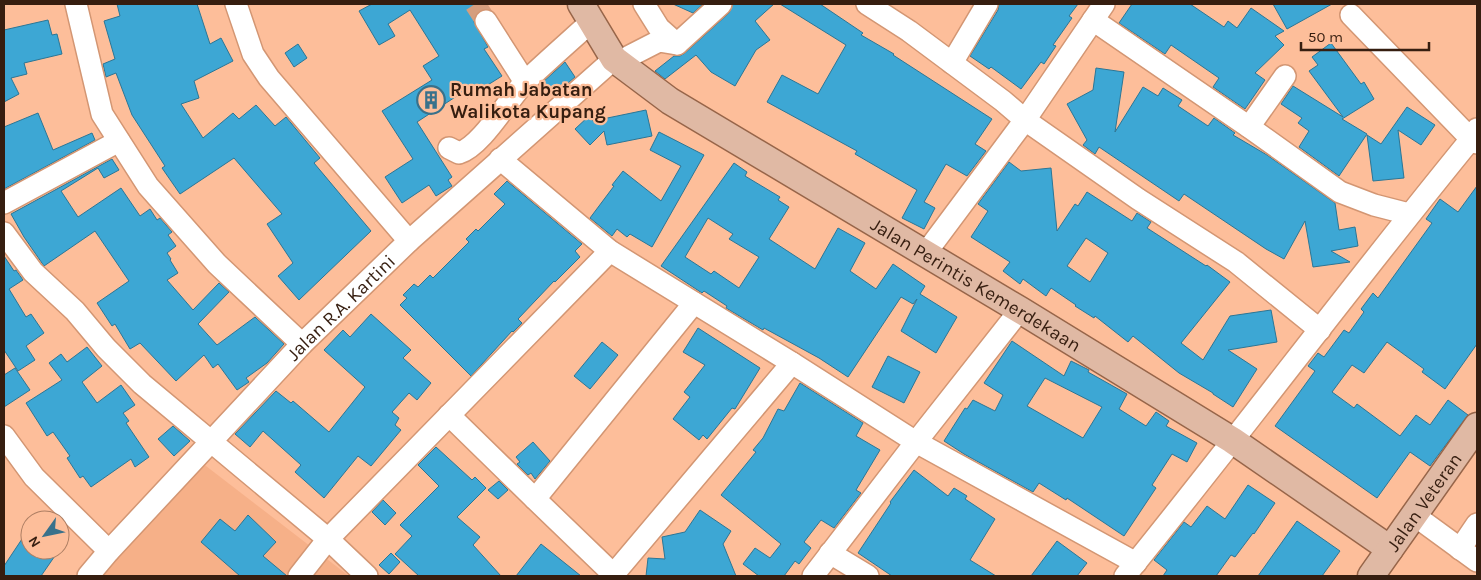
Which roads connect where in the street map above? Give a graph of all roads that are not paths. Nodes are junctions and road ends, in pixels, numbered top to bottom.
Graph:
1 (76, 4) edge
2 (236, 4) edge
3 (644, 4) edge
4 (721, 4) edge
5 (867, 4) edge
6 (987, 4) edge
7 (1098, 12) edge
8 (586, 13) edge
9 (1351, 15) dead end
10 (486, 21) tunnel mouth
11 (677, 44) junction
12 (616, 60) junction
13 (952, 63) junction
14 (1284, 76) dead end
15 (525, 82) junction
16 (1025, 120) junction
17 (1249, 126) junction
18 (1475, 137) edge
19 (119, 140) junction
20 (449, 148) dead end
21 (500, 159) junction
22 (4, 202) edge
23 (1409, 214) junction
24 (4, 233) edge
25 (409, 241) junction
26 (610, 251) junction
27 (925, 254) junction
28 (694, 303) junction
29 (1020, 310) junction
30 (1320, 330) junction
31 (302, 344) junction
32 (792, 363) junction
33 (448, 415) junction
34 (1477, 426) edge
35 (4, 436) edge
36 (1232, 440) junction
37 (210, 441) junction
38 (916, 442) junction
39 (535, 499) junction
40 (1414, 515) junction
41 (1477, 524) edge
42 (328, 539) junction
43 (1460, 548) junction
44 (1390, 549) junction
45 (109, 551) junction
46 (830, 553) junction
47 (1477, 561) edge
48 (1130, 570) edge
49 (88, 576) edge
50 (299, 576) edge
51 (367, 576) edge
52 (614, 576) edge
53 (813, 576) edge
54 (868, 576) edge
55 (1371, 576) edge

1 - 19 street
2 - 25 street
3 - 11 street
4 - 11 street
5 - 13 street
6 - 13 street
7 - 16 street
7 - 17 street
8 - 12 main road, Jalan Perintis Kemerdekaan
8 - 15 street
9 - 18 street
10 - 15 street
11 - 12 street, Jalan R.A. Kartini
12 - 21 street, Jalan R.A. Kartini
12 - 27 main road, Jalan Perintis Kemerdekaan
13 - 16 street
14 - 17 street
15 - 20 street
16 - 27 street
16 - 30 street
17 - 23 street
18 - 23 street
19 - 22 street
19 - 31 street
21 - 25 street, Jalan R.A. Kartini
21 - 26 street
23 - 30 street
24 - 37 street
25 - 31 street, Jalan R.A. Kartini
26 - 28 street
26 - 33 street
27 - 29 main road, Jalan Perintis Kemerdekaan
28 - 32 street
28 - 39 street
29 - 36 main road, Jalan Perintis Kemerdekaan
29 - 38 street
30 - 36 street
31 - 37 street, Jalan R.A. Kartini
32 - 38 street
32 - 52 street
33 - 39 street
33 - 42 street
34 - 40 main road, Jalan Veteran
35 - 45 street
36 - 44 main road, Jalan Perintis Kemerdekaan
36 - 48 street
37 - 42 street
37 - 45 street, Jalan R.A. Kartini
38 - 46 street
38 - 48 street
39 - 52 street
40 - 43 street
40 - 44 main road, Jalan Veteran
41 - 43 street
42 - 50 street
42 - 51 street
43 - 47 street
44 - 55 main road, Jalan Veteran
45 - 49 street, Jalan R.A. Kartini
46 - 53 street
46 - 54 street

